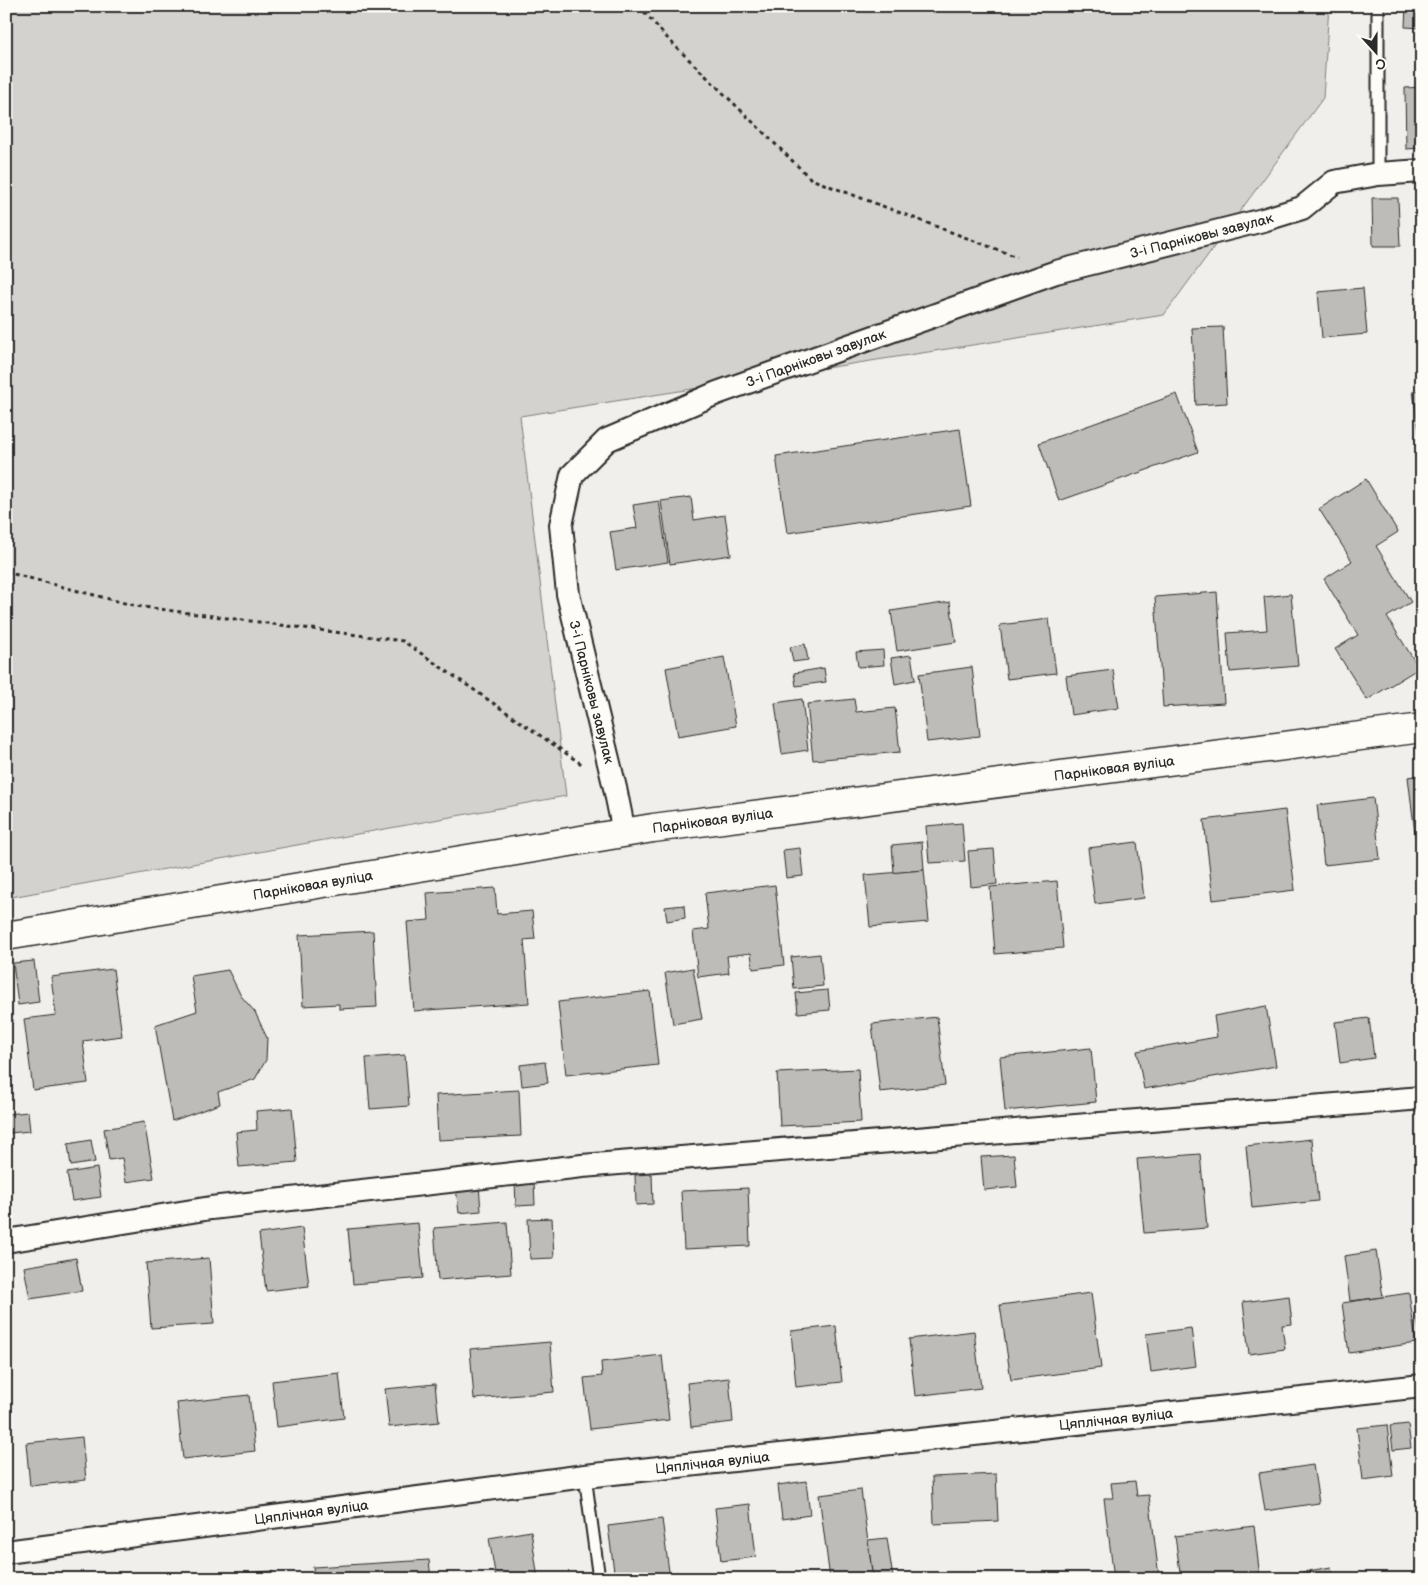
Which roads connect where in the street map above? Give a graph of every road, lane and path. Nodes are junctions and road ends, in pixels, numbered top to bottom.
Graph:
1 (639, 6) edge
2 (1378, 6) edge
3 (1422, 171) edge
4 (1378, 174) junction
5 (1056, 272) junction
6 (6, 572) edge
7 (1422, 728) edge
8 (615, 788) junction
9 (624, 832) junction
10 (6, 936) edge
11 (1422, 1098) edge
12 (6, 1241) edge
13 (1422, 1386) edge
14 (586, 1476) junction
15 (6, 1552) edge
16 (599, 1579) edge

1 - 5 path
2 - 4 lane
3 - 4 street, 3-і Парніковы завулак
4 - 5 street, 3-і Парніковы завулак
5 - 8 street, 3-і Парніковы завулак
6 - 8 path
7 - 9 street, Парніковая вуліца
8 - 9 street, 3-і Парніковы завулак
9 - 10 street, Парніковая вуліца
11 - 12 street
13 - 14 street, Цяплічная вуліца
14 - 15 street, Цяплічная вуліца
14 - 16 lane

